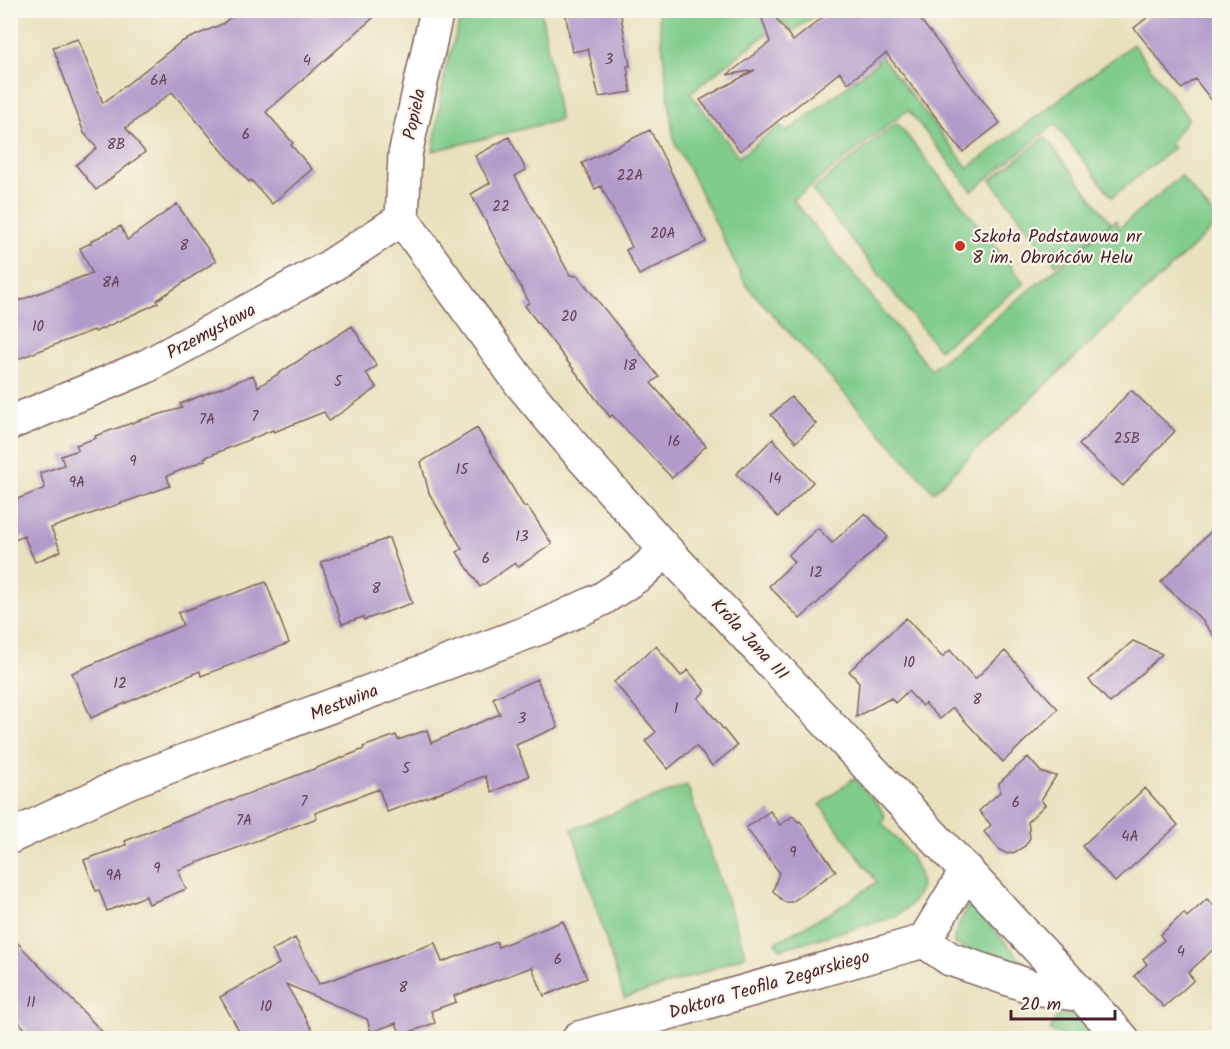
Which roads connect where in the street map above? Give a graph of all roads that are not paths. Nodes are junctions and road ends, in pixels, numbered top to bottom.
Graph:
1 (437, 10) edge
2 (402, 219) junction
3 (10, 423) edge
4 (666, 550) junction
5 (10, 837) edge
6 (967, 870) junction
7 (924, 941) junction
8 (1081, 995) junction
9 (579, 1038) edge
10 (1122, 1038) edge

1 - 2 street, Popiela
2 - 3 street, Przemysława
2 - 4 street, Króla Jana III
4 - 5 street, Mestwina
4 - 6 street, Króla Jana III
6 - 7 street
6 - 8 street, Króla Jana III
7 - 8 street
7 - 9 street, Doktora Teofila Zegarskiego
8 - 10 street, Króla Jana III

